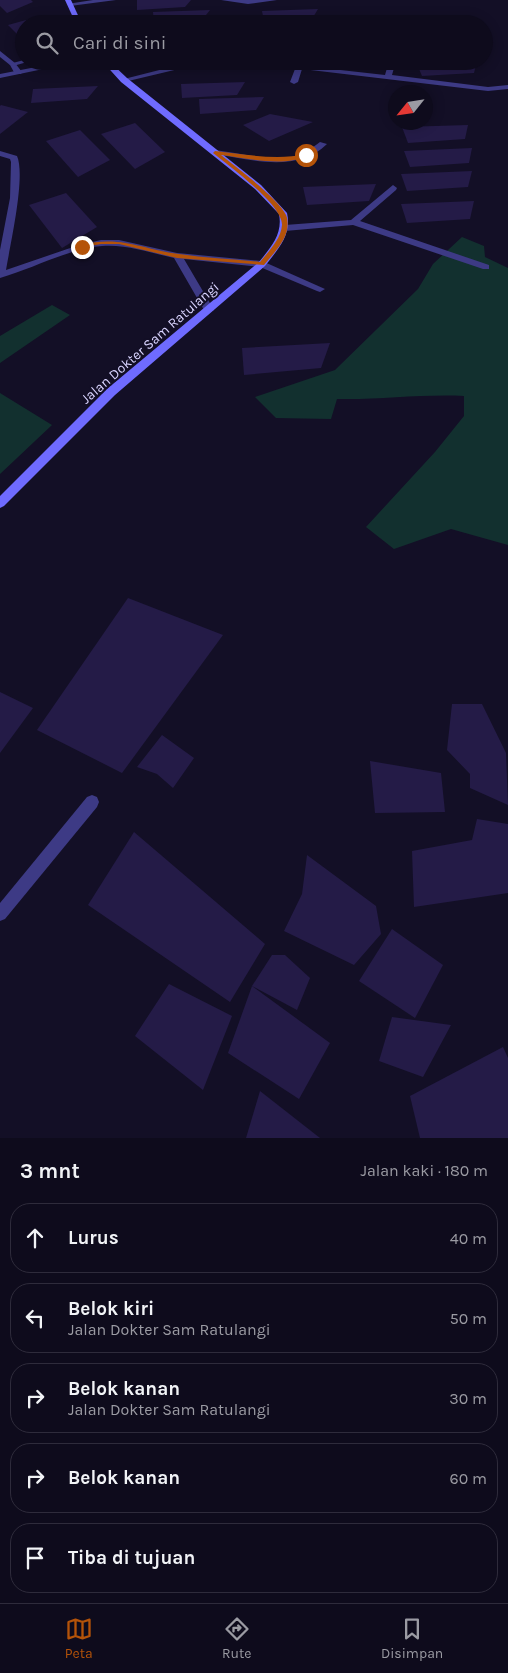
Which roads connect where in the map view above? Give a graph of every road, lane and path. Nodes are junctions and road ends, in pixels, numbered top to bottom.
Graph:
1 (113, 0) edge
2 (224, 0) edge
3 (274, 0) edge
4 (69, 2) edge
5 (75, 15) edge
6 (0, 53) edge
7 (13, 64) joint
8 (15, 67) edge
9 (29, 70) edge
10 (115, 70) edge
11 (165, 70) edge
12 (298, 70) edge
13 (326, 70) edge
14 (390, 70) edge
15 (18, 72) joint
16 (156, 72) joint
17 (0, 76) edge
18 (388, 77) junction
19 (124, 80) junction
20 (294, 82) dead end
21 (506, 89) edge
22 (322, 144) dead end
23 (215, 152) junction
24 (0, 153) edge
25 (393, 188) dead end
26 (354, 222) junction
27 (285, 228) junction
28 (177, 256) junction
29 (262, 264) junction
30 (486, 266) dead end
31 (0, 275) edge
32 (320, 288) dead end
33 (209, 310) junction
34 (0, 503) edge
35 (92, 802) dead end
36 (0, 914) edge

1 - 4 street
2 - 3 street
4 - 5 main road
6 - 7 street
7 - 8 street
9 - 15 street
10 - 19 main road
11 - 16 street
12 - 20 street
13 - 18 street
14 - 18 street
15 - 17 street
16 - 19 street
18 - 21 street
19 - 23 main road
22 - 23 street
23 - 27 main road
24 - 31 street
25 - 26 street
26 - 27 street
26 - 30 street
27 - 29 main road, Jalan Dokter Sam Ratulangi
28 - 29 street
28 - 31 street
28 - 33 street
29 - 32 street
29 - 33 main road, Jalan Dokter Sam Ratulangi
33 - 34 main road, Jalan Dokter Sam Ratulangi
35 - 36 lane

